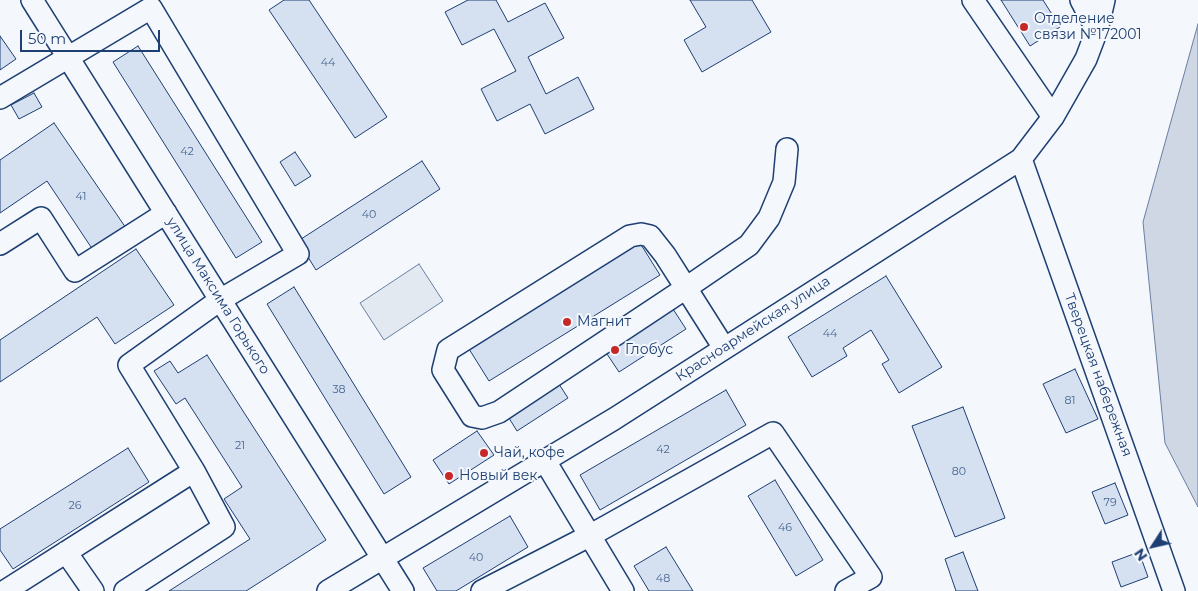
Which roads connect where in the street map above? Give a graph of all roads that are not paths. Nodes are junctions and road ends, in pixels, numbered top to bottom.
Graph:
1 (32, 0) edge
2 (973, 0) edge
3 (1081, 0) edge
4 (1104, 0) edge
5 (1097, 30) junction
6 (68, 57) junction
7 (0, 98) edge
8 (1053, 117) junction
9 (787, 149) dead end
10 (1021, 159) junction
11 (166, 213) junction
12 (0, 244) edge
13 (686, 288) junction
14 (220, 300) junction
15 (724, 348) junction
16 (545, 461) junction
17 (194, 471) junction
18 (591, 535) junction
19 (66, 552) junction
20 (383, 559) junction
21 (877, 584) edge
22 (5, 591) edge
23 (93, 591) edge
24 (125, 591) edge
25 (328, 591) edge
26 (403, 591) edge
27 (482, 591) edge
28 (624, 591) edge
29 (846, 591) edge
30 (1174, 591) edge

1 - 6 street, улица Максима Горького
2 - 8 street
3 - 5 street
4 - 5 street, Красноармейская улица
5 - 8 street, Красноармейская улица
6 - 7 street
6 - 11 street, улица Максима Горького
6 - 14 street
8 - 10 street, Красноармейская улица
9 - 13 street
10 - 15 street, Красноармейская улица
10 - 30 street, Тверецкая набережная
11 - 12 street
11 - 14 street, улица Максима Горького
13 - 13 street
13 - 15 street
14 - 17 street
14 - 20 street, улица Максима Горького
15 - 16 street, Красноармейская улица
16 - 18 street
16 - 20 street, Красноармейская улица
17 - 19 street
17 - 24 street
18 - 21 street
18 - 27 street
18 - 28 street
19 - 22 street
19 - 23 street
20 - 25 street, Красноармейская улица
20 - 26 street, улица Максима Горького
21 - 29 street

